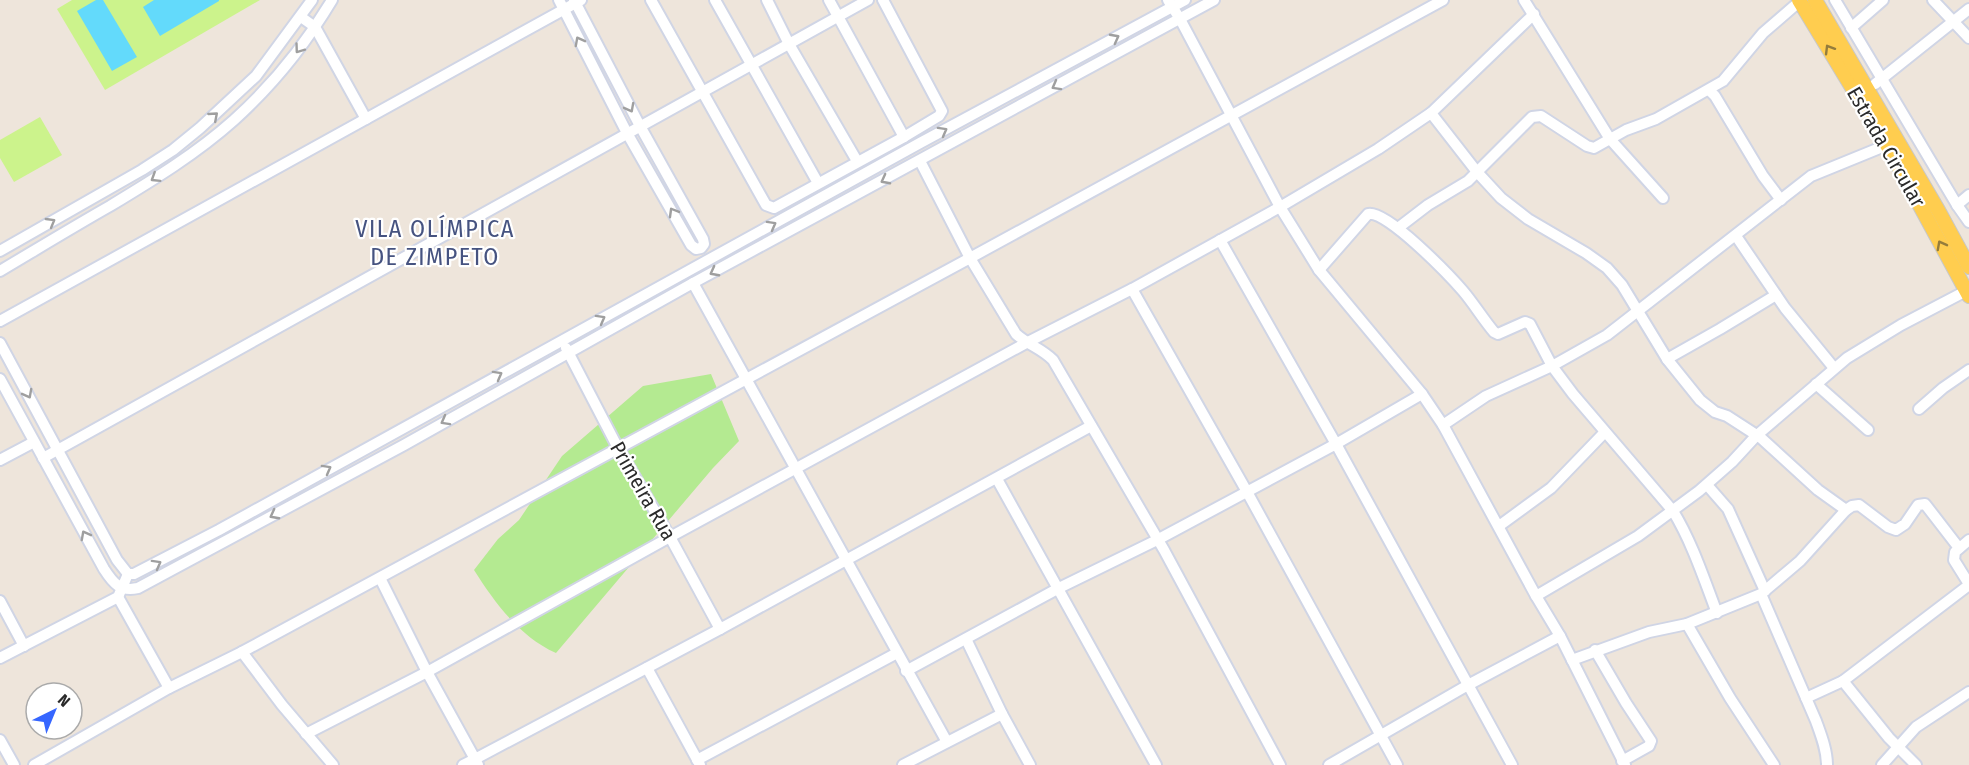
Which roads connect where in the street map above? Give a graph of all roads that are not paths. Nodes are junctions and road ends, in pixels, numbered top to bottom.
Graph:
1 (312, 0) edge
2 (332, 0) edge
3 (651, 0) edge
4 (715, 0) edge
5 (767, 0) edge
6 (829, 0) edge
7 (868, 0) edge
8 (884, 0) edge
9 (1185, 0) edge
10 (1215, 0) edge
11 (1443, 0) edge
12 (1524, 0) edge
13 (1799, 0) edge
14 (1815, 0) edge
15 (1835, 0) edge
16 (1883, 0) edge
17 (1933, 0) edge
18 (577, 1) edge
19 (1170, 3) edge
20 (560, 5) edge
21 (1969, 9) edge
22 (1534, 14) junction
23 (301, 17) junction
24 (838, 17) junction
25 (1180, 19) junction
26 (1955, 21) junction
27 (315, 27) junction
28 (1851, 28) junction
29 (1969, 38) edge
30 (789, 44) junction
31 (751, 65) junction
32 (1881, 80) junction
33 (1867, 89) junction
34 (1709, 90) junction
35 (702, 92) junction
36 (1431, 112) junction
37 (1232, 116) junction
38 (366, 119) junction
39 (640, 126) junction
40 (627, 133) junction
41 (904, 137) junction
42 (1610, 139) junction
43 (1887, 145) junction
44 (857, 161) junction
45 (920, 161) junction
46 (1477, 172) junction
47 (818, 183) junction
48 (1969, 195) edge
49 (1663, 198) dead end
50 (1781, 200) junction
51 (1957, 205) junction
52 (1280, 207) junction
53 (1969, 222) edge
54 (1398, 228) junction
55 (1736, 236) junction
56 (1220, 240) junction
57 (0, 252) edge
58 (970, 258) junction
59 (1969, 267) edge
60 (1319, 270) junction
61 (0, 271) edge
62 (693, 283) junction
63 (1132, 289) junction
64 (1968, 293) edge
65 (1776, 295) junction
66 (1638, 311) junction
67 (0, 321) edge
68 (562, 340) junction
69 (0, 343) edge
70 (1026, 343) junction
71 (568, 352) junction
72 (1667, 359) junction
73 (1552, 366) junction
74 (1834, 368) junction
75 (1969, 370) edge
76 (0, 378) edge
77 (747, 378) junction
78 (1816, 384) junction
79 (1422, 394) junction
80 (1919, 409) dead end
81 (1443, 425) junction
82 (1091, 426) junction
83 (1868, 430) dead end
84 (1604, 433) junction
85 (1756, 436) junction
86 (34, 442) junction
87 (1336, 444) junction
88 (618, 448) junction
89 (57, 449) junction
90 (43, 458) junction
91 (0, 460) edge
92 (797, 468) junction
93 (997, 479) junction
94 (1707, 484) junction
95 (1246, 490) junction
96 (1846, 510) junction
97 (1672, 511) junction
98 (1499, 526) junction
99 (670, 537) junction
100 (1157, 540) junction
101 (1969, 540) edge
102 (1959, 548) junction
103 (847, 558) junction
104 (128, 574) junction
105 (380, 578) junction
106 (1969, 584) edge
107 (1059, 588) junction
108 (1763, 592) junction
109 (120, 593) junction
110 (1536, 596) junction
111 (0, 601) edge
112 (1717, 613) junction
113 (1688, 624) junction
114 (720, 629) junction
115 (1560, 636) junction
116 (966, 639) junction
117 (24, 646) junction
118 (1595, 650) junction
119 (242, 652) junction
120 (897, 653) junction
121 (0, 658) edge
122 (1572, 660) junction
123 (647, 668) junction
124 (906, 671) junction
125 (427, 672) junction
126 (1843, 681) junction
127 (1468, 685) junction
128 (169, 688) junction
129 (1969, 692) edge
130 (1806, 698) junction
131 (1002, 714) junction
132 (306, 734) junction
133 (1381, 737) junction
134 (0, 740) edge
135 (947, 742) junction
136 (1897, 747) junction
137 (477, 762) edge
138 (698, 763) edge
139 (1624, 763) edge
140 (14, 765) edge
141 (34, 765) edge
142 (333, 765) edge
143 (464, 765) edge
144 (903, 765) edge
145 (1030, 765) edge
146 (1156, 765) edge
147 (1280, 765) edge
148 (1329, 765) edge
149 (1397, 765) edge
150 (1512, 765) edge
151 (1774, 765) edge
152 (1827, 765) edge
153 (1882, 765) edge
154 (1916, 765) edge

1 - 23 street
2 - 27 street
3 - 35 street
4 - 31 street
5 - 30 street
6 - 24 street
7 - 24 street
8 - 41 street
9 - 19 street
10 - 25 street
11 - 37 street
12 - 22 street
13 - 34 street
43 -> 13 main road, Estrada Circular
14 - 33 main road
15 - 28 street
16 - 28 street
17 - 26 street
18 - 20 street
18 -> 39 street
19 - 25 street
68 -> 19 street
20 - 38 street
40 -> 20 street
21 - 26 street
22 - 36 street
22 - 42 street
23 - 27 street
57 -> 23 street
24 - 30 street
24 - 41 street
25 - 37 street
25 -> 45 street
26 - 29 street
26 - 32 street
27 - 38 street
27 -> 61 street
28 - 32 street
30 - 31 street
30 - 44 street
31 - 35 street
31 - 47 street
32 - 33 street
32 - 51 street
33 - 59 main road
34 - 42 street
34 - 50 street
35 - 39 street
35 - 47 street
36 - 46 street
36 - 52 street
37 - 52 street
37 - 58 street
38 - 67 street
39 - 40 street
39 -> 40 street
40 - 89 street
41 - 44 street
42 - 46 street
42 - 49 street
43 - 50 street
64 -> 43 main road, Estrada Circular
44 - 47 street
45 - 58 street
45 -> 62 street
46 - 54 street
46 - 66 street
48 - 51 street
50 - 55 street
51 - 53 street
52 - 56 street
52 - 60 street
54 - 60 street
54 - 73 street
55 - 65 street
55 - 66 street
56 - 63 street
56 - 87 street
58 - 70 street
58 - 77 street
60 - 79 street
62 - 71 street
62 - 77 street
63 - 70 street
63 - 95 street
64 - 74 street
65 - 72 street
65 - 74 street
66 - 72 street
66 - 73 street
68 - 71 street, Primeira Rua
104 -> 68 street
69 -> 89 street
70 - 82 street
70 - 92 street
71 - 88 street, Primeira Rua
71 -> 109 street
72 - 85 street
73 - 81 street
73 - 84 street
74 - 78 street
75 - 80 street
76 - 86 street
77 - 88 street
77 - 92 street
78 - 83 street
78 - 85 street
79 - 81 street
79 - 87 street
81 - 98 street
82 - 93 street
82 - 100 street
84 - 97 street
84 - 98 street
85 - 94 street
85 - 96 street
86 - 90 street
86 - 91 street
87 - 95 street
87 - 127 street
88 - 99 street, Primeira Rua
88 - 105 street
89 - 90 street
89 - 104 street
109 -> 90 street
92 - 99 street
92 - 103 street
93 - 103 street
93 - 107 street
94 - 97 street
94 - 108 street
95 - 100 street
95 - 133 street
96 - 102 street
96 - 108 street
97 - 110 street
97 - 112 street
98 - 110 street
99 - 114 street, Primeira Rua
99 - 125 street
100 - 107 street
100 - 147 street
101 - 102 street
102 - 106 street
103 - 114 street
103 - 120 street
104 - 109 street
105 - 119 street
105 - 125 street
106 - 126 street
107 - 116 street
107 - 146 street
108 - 112 street
108 - 130 street
109 - 117 street
109 - 128 street
110 - 115 street
111 - 117 street
112 - 113 street
113 - 118 street
113 - 151 street
114 - 123 street
115 - 122 street
115 - 127 street
116 - 124 street
116 - 131 street
117 - 121 street
118 - 122 street
118 - 139 street
119 - 128 street
119 - 132 street
120 - 124 street
120 - 138 street
122 - 139 street
123 - 137 street
123 - 138 street
124 - 135 street
125 - 132 street
125 - 137 street
126 - 130 street
126 - 136 street
127 - 133 street
127 - 150 street
128 - 141 street
129 - 136 street
130 - 152 street
131 - 135 street
131 - 145 street
132 - 142 street
133 - 148 street
133 - 149 street
134 - 140 street
135 - 144 street
136 - 153 street
136 - 154 street
137 - 143 street

